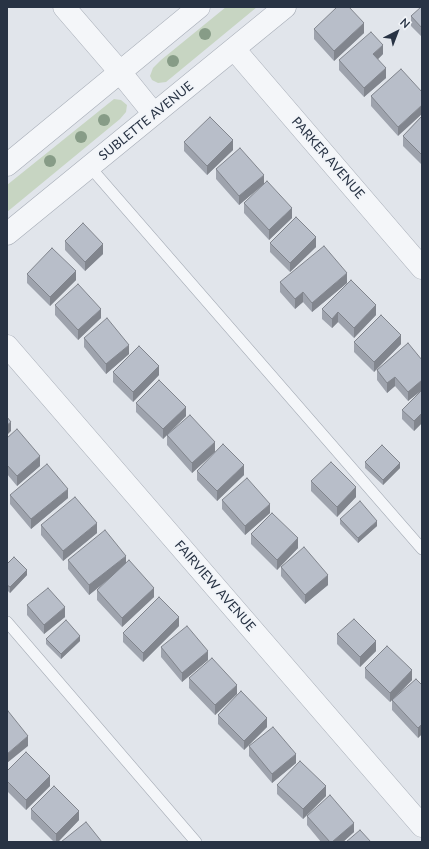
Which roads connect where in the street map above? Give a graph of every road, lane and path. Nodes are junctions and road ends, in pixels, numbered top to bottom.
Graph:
1 (64, 7) edge
2 (200, 7) edge
3 (285, 7) edge
4 (234, 49) junction
5 (120, 72) junction
6 (154, 114) junction
7 (7, 165) edge
8 (90, 167) junction
9 (7, 234) edge
10 (422, 268) edge
11 (7, 346) edge
12 (422, 549) edge
13 (7, 622) edge
14 (422, 826) edge
15 (196, 842) edge

1 - 5 street
2 - 5 street
3 - 4 street, SUBLETTE AVENUE
4 - 6 street, SUBLETTE AVENUE
4 - 10 street, PARKER AVENUE
5 - 6 street
5 - 7 street
6 - 8 street, SUBLETTE AVENUE
8 - 9 street, SUBLETTE AVENUE
8 - 12 lane
11 - 14 street, FAIRVIEW AVENUE
13 - 15 lane

